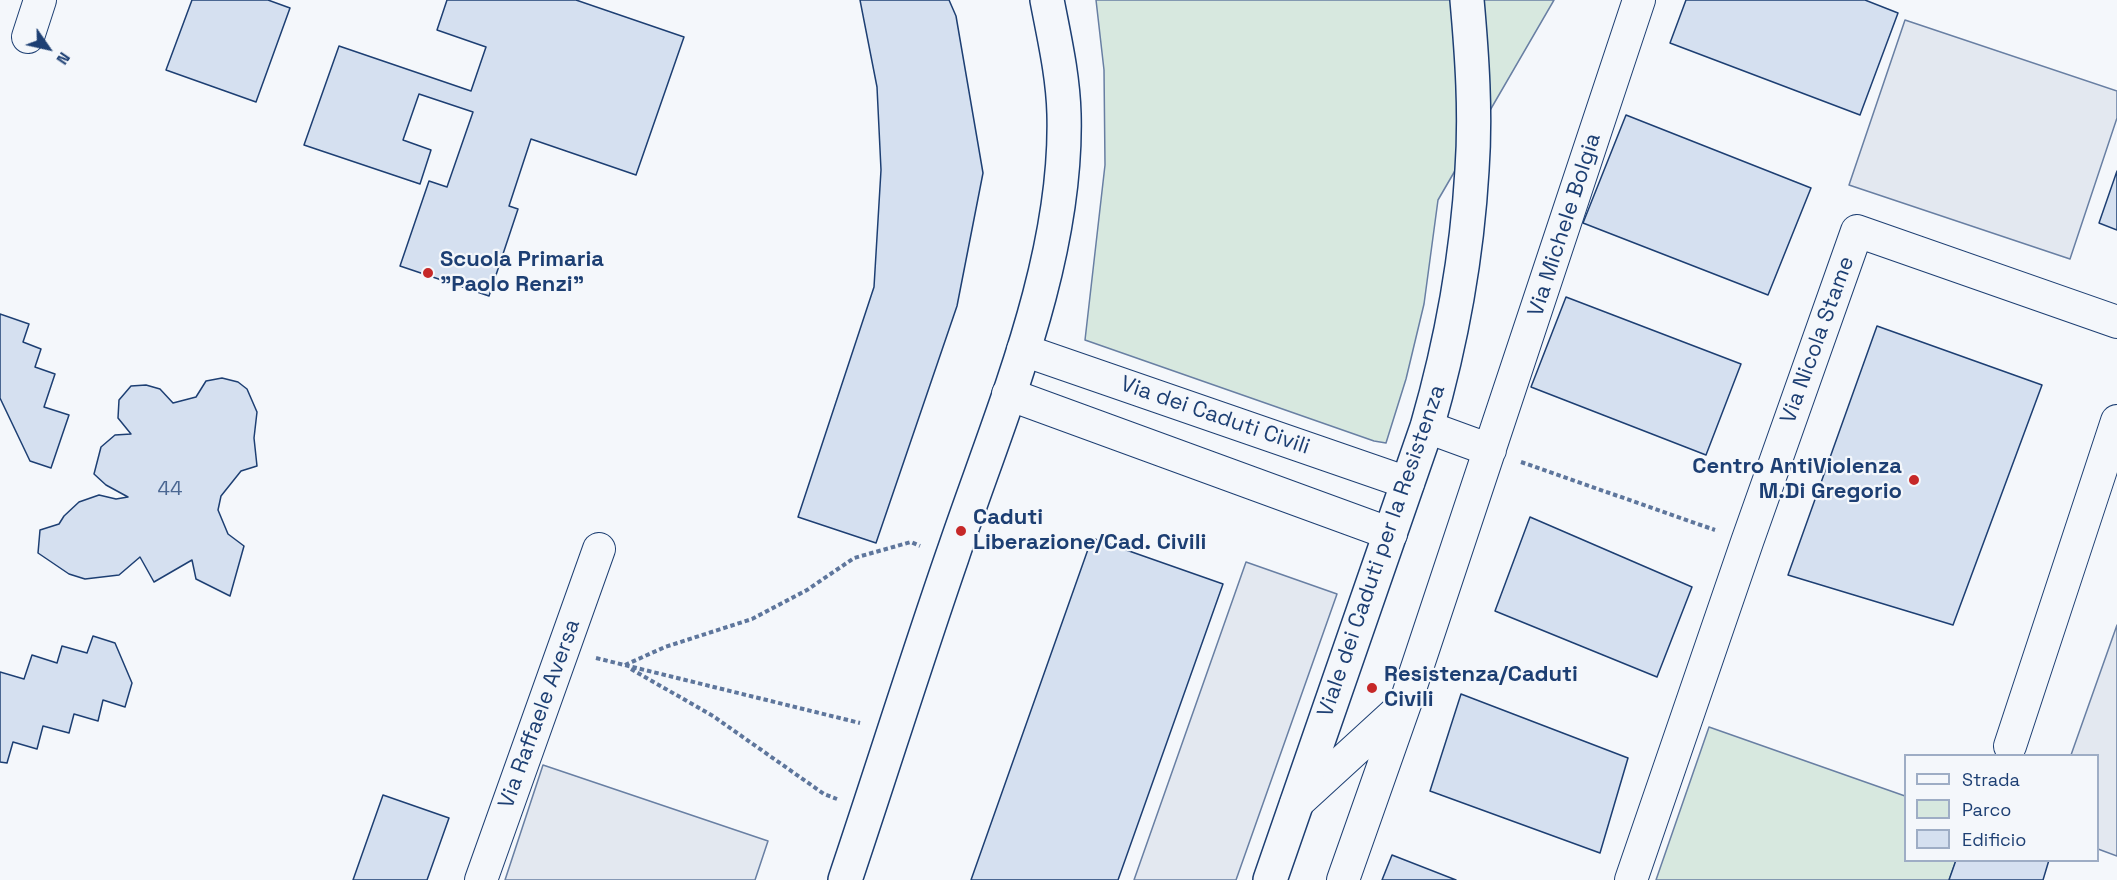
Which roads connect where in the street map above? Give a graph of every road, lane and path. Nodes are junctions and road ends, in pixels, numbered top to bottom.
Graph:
1 (40, 0) edge
2 (1047, 0) edge
3 (1467, 0) edge
4 (1639, 0) edge
5 (28, 37) dead end
6 (2117, 322) edge
7 (1023, 350) junction
8 (1008, 394) junction
9 (2117, 421) edge
10 (1427, 427) junction
11 (1490, 450) junction
12 (1408, 483) junction
13 (1391, 534) junction
14 (1747, 542) junction
15 (599, 549) dead end
16 (952, 557) junction
17 (563, 650) junction
18 (625, 665) junction
19 (1405, 704) junction
20 (895, 731) junction
21 (2010, 746) dead end
22 (1296, 804) junction
23 (868, 810) junction
24 (482, 880) edge
25 (844, 880) edge
26 (1270, 880) edge
27 (1343, 880) edge
28 (1631, 880) edge

1 - 5 street
2 - 7 street
3 - 10 street, Viale dei Caduti per la Resistenza
4 - 11 street, Via Michele Bolgia
6 - 14 street, Via Nicola Stame
7 - 8 street
7 - 12 street, Via dei Caduti Civili
8 - 13 street
8 - 16 street
9 - 21 street
10 - 11 street
10 - 12 street, Viale dei Caduti per la Resistenza
11 - 14 path
11 - 19 street, Via Michele Bolgia
12 - 13 street, Viale dei Caduti per la Resistenza
13 - 22 street, Viale dei Caduti per la Resistenza
14 - 28 street, Via Nicola Stame
15 - 17 street, Via Raffaele Aversa
16 - 18 path
16 - 20 street
17 - 18 path
17 - 24 street, Via Raffaele Aversa
18 - 20 path
18 - 23 path
19 - 22 street, Via Michele Bolgia
19 - 27 street, Via Michele Bolgia
20 - 23 street
22 - 26 street, Viale dei Caduti per la Resistenza
23 - 25 street

